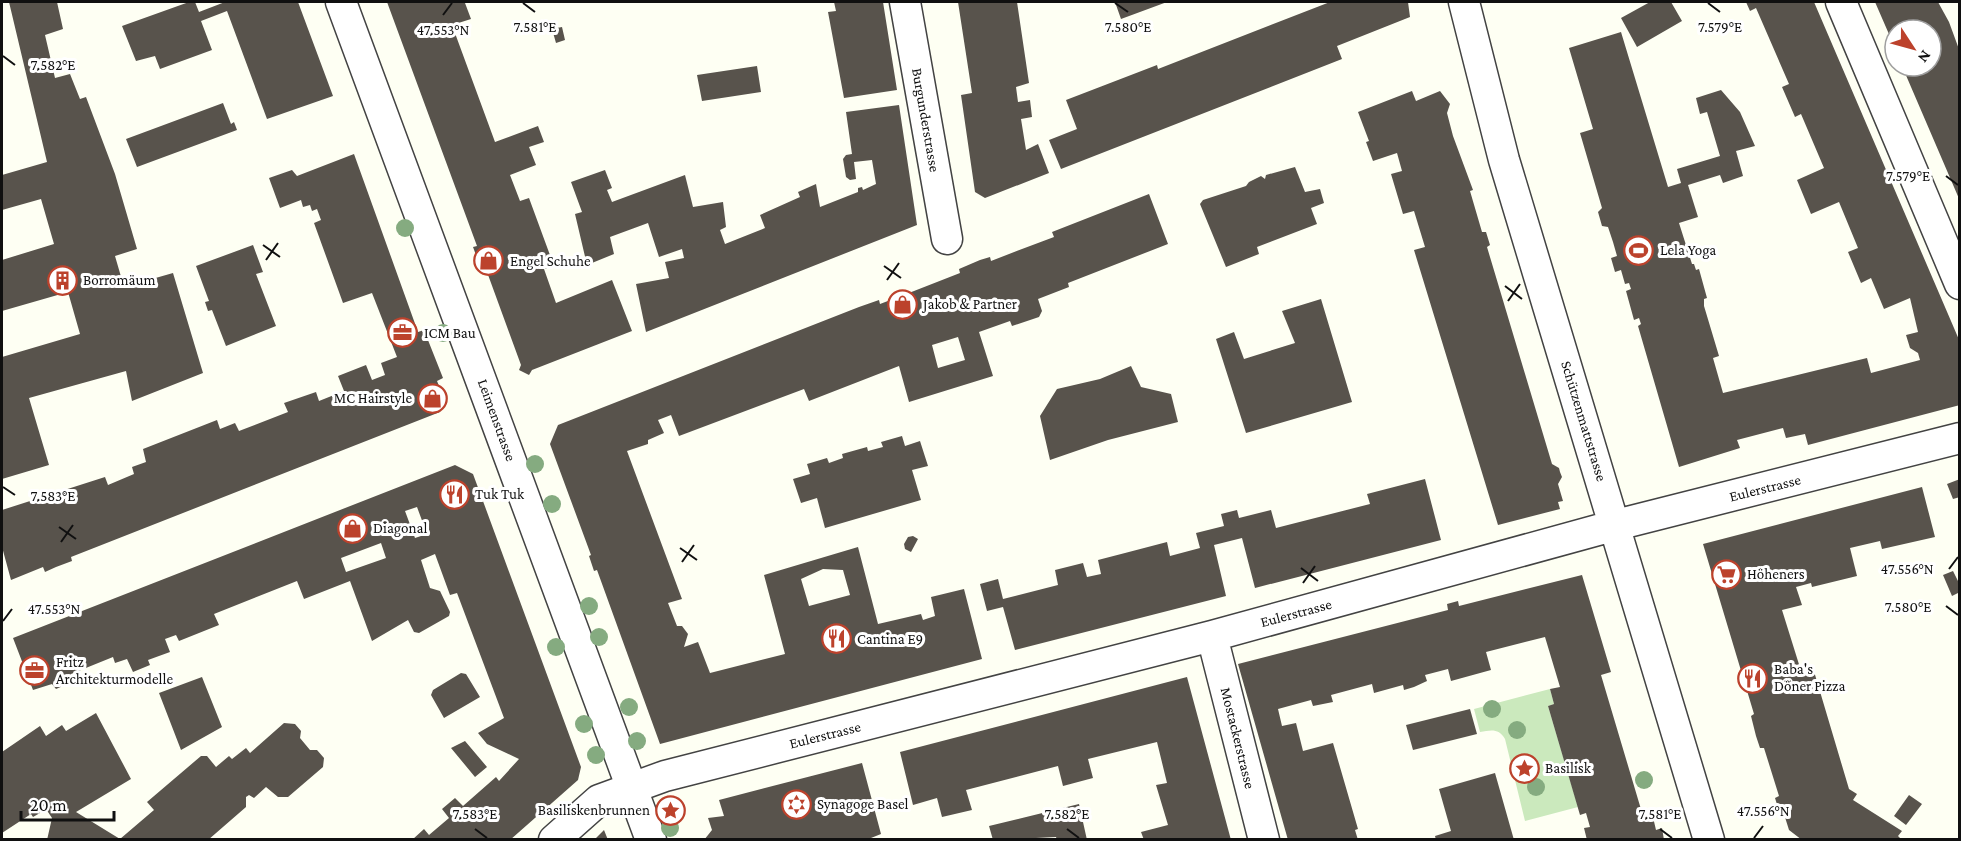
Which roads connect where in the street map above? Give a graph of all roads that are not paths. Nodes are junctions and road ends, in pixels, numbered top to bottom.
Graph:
1 (342, 2) edge
2 (905, 2) edge
3 (1464, 2) edge
4 (1841, 2) edge
5 (947, 239) dead end
6 (1959, 284) edge
7 (1959, 438) edge
8 (1616, 525) junction
9 (1212, 636) junction
10 (632, 787) junction
11 (554, 840) edge
12 (651, 840) edge
13 (1264, 840) edge
14 (1709, 840) edge

1 - 10 street, Leimenstrasse
2 - 5 street, Burgunderstrasse
3 - 8 street, Schützenmattstrasse
4 - 6 street
7 - 8 street, Eulerstrasse
8 - 9 street, Eulerstrasse
8 - 14 street, Schützenmattstrasse
9 - 10 street, Eulerstrasse
9 - 13 street, Mostackerstrasse
10 - 11 street, Eulerstrasse
10 - 12 street, Leimenstrasse

